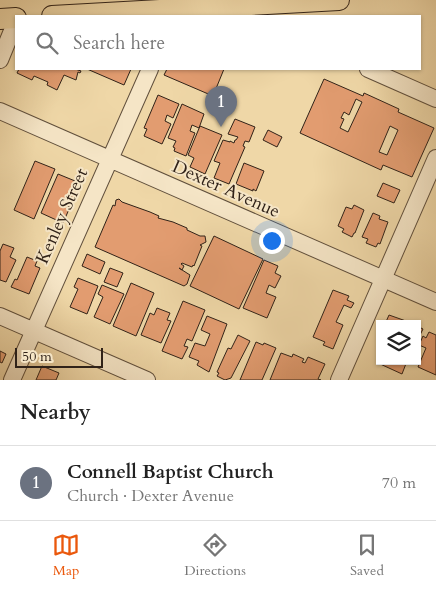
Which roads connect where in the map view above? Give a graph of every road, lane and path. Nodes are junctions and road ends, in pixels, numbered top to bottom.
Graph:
1 (339, 0) edge
2 (217, 3) edge
3 (175, 9) edge
4 (70, 15) edge
5 (245, 15) edge
6 (0, 19) edge
7 (15, 20) edge
8 (15, 22) edge
9 (0, 60) edge
10 (150, 70) edge
11 (370, 70) edge
12 (436, 99) edge
13 (0, 111) edge
14 (436, 158) edge
15 (110, 159) junction
16 (383, 280) junction
17 (436, 302) edge
18 (0, 316) edge
19 (33, 330) junction
20 (12, 380) edge
21 (147, 380) edge
22 (339, 380) edge

1 - 2 main road
2 - 3 main road
2 - 5 street
3 - 4 main road
6 - 7 main road
8 - 9 street
10 - 15 street, Kenley Street
11 - 12 street
13 - 15 street, Dexter Avenue
14 - 16 street
15 - 16 street, Dexter Avenue
15 - 19 street, Kenley Street
16 - 17 street, Dexter Avenue
16 - 22 street
18 - 19 street
19 - 20 street, Kenley Street
19 - 21 street

